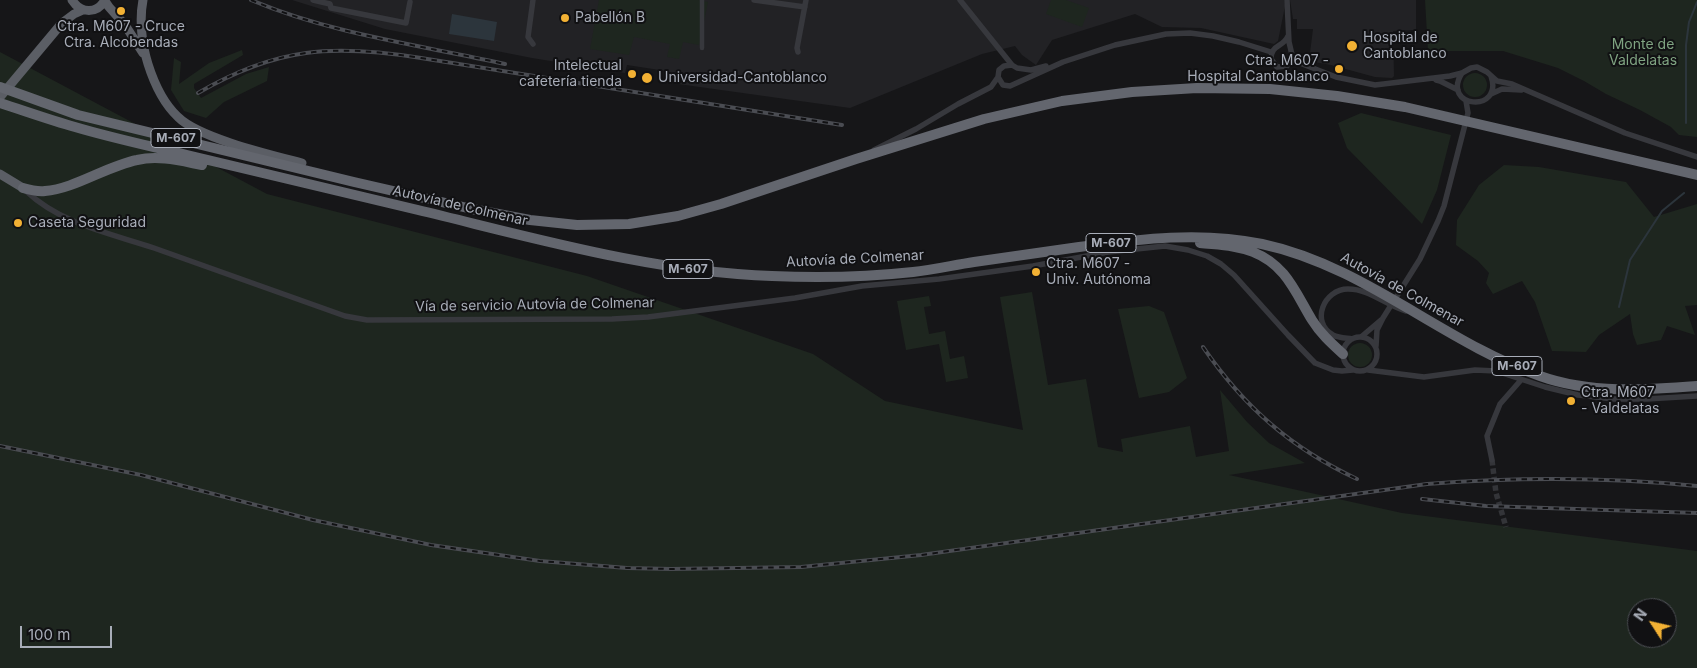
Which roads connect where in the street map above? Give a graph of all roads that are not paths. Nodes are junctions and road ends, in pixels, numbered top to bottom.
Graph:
1 (72, 0) edge
2 (143, 0) edge
3 (313, 0) edge
4 (533, 0) edge
5 (702, 0) edge
6 (754, 0) edge
7 (806, 0) edge
8 (960, 0) edge
9 (1287, 0) edge
10 (105, 1) edge
11 (410, 2) dead end
12 (802, 5) edge
13 (83, 10) junction
14 (62, 23) junction
15 (1288, 36) junction
16 (139, 39) junction
17 (533, 44) dead end
18 (1282, 45) junction
19 (702, 48) dead end
20 (1000, 51) junction
21 (1291, 51) junction
22 (798, 52) dead end
23 (1271, 52) junction
24 (1292, 60) junction
25 (1060, 63) junction
26 (1014, 66) junction
27 (1001, 68) junction
28 (1462, 73) junction
29 (1491, 76) junction
30 (998, 77) junction
31 (1426, 80) junction
32 (1018, 81) junction
33 (0, 87) edge
34 (1458, 90) junction
35 (1528, 91) junction
36 (1491, 94) junction
37 (0, 97) edge
38 (1466, 101) junction
39 (0, 103) edge
40 (1476, 103) junction
41 (1468, 113) junction
42 (1697, 157) edge
43 (856, 159) junction
44 (302, 163) joint
45 (0, 174) edge
46 (1697, 175) edge
47 (354, 182) junction
48 (22, 188) junction
49 (332, 190) junction
50 (1172, 237) junction
51 (1418, 314) junction
52 (1382, 318) junction
53 (1361, 337) junction
54 (1352, 339) junction
55 (1376, 346) junction
56 (1342, 354) junction
57 (1353, 370) junction
58 (1368, 370) junction
59 (1521, 380) junction
60 (1697, 386) edge
61 (1697, 396) edge
62 (1492, 460) tunnel mouth

1 - 13 highway
1 - 14 highway
2 - 16 highway
3 - 11 street
4 - 17 street
5 - 19 street
6 - 12 street
7 - 12 street
8 - 20 street
9 - 15 street
10 - 13 highway
10 - 16 highway
12 - 22 street
13 - 14 highway
14 - 37 highway
15 - 18 street
15 - 21 street
16 - 44 highway
18 - 21 street
18 - 23 street
20 - 26 street
20 - 27 street
21 - 24 street
23 - 24 street
23 - 25 street
24 - 31 street
25 - 26 street
25 - 32 street
26 - 27 street
26 - 32 street
27 - 30 street
28 - 29 street
28 - 31 street
28 - 34 street
29 - 35 street
29 - 36 street
30 - 32 street
30 - 43 street
31 - 34 street
33 - 47 highway, Autovía de Colmenar / M-607
34 - 38 street
35 - 36 street
35 - 42 street
36 - 40 street
38 - 40 street
38 - 41 street
39 - 49 highway, Autovía de Colmenar / M-607
40 - 41 street
41 - 52 street
43 - 46 highway, Autovía de Colmenar / M-607
43 - 47 highway, Autovía de Colmenar / M-607
44 - 47 highway
45 - 48 highway
48 - 49 highway
48 - 57 street, Vía de servicio Autovía de Colmenar
49 - 50 highway, Autovía de Colmenar / M-607
50 - 51 highway, Autovía de Colmenar / M-607
50 - 56 highway
51 - 54 street
51 - 60 highway, Autovía de Colmenar / M-607
52 - 53 street
52 - 55 street
53 - 54 street
53 - 55 street
54 - 56 street
55 - 58 street
56 - 57 street
57 - 58 street
58 - 59 street
59 - 61 street
59 - 62 street

